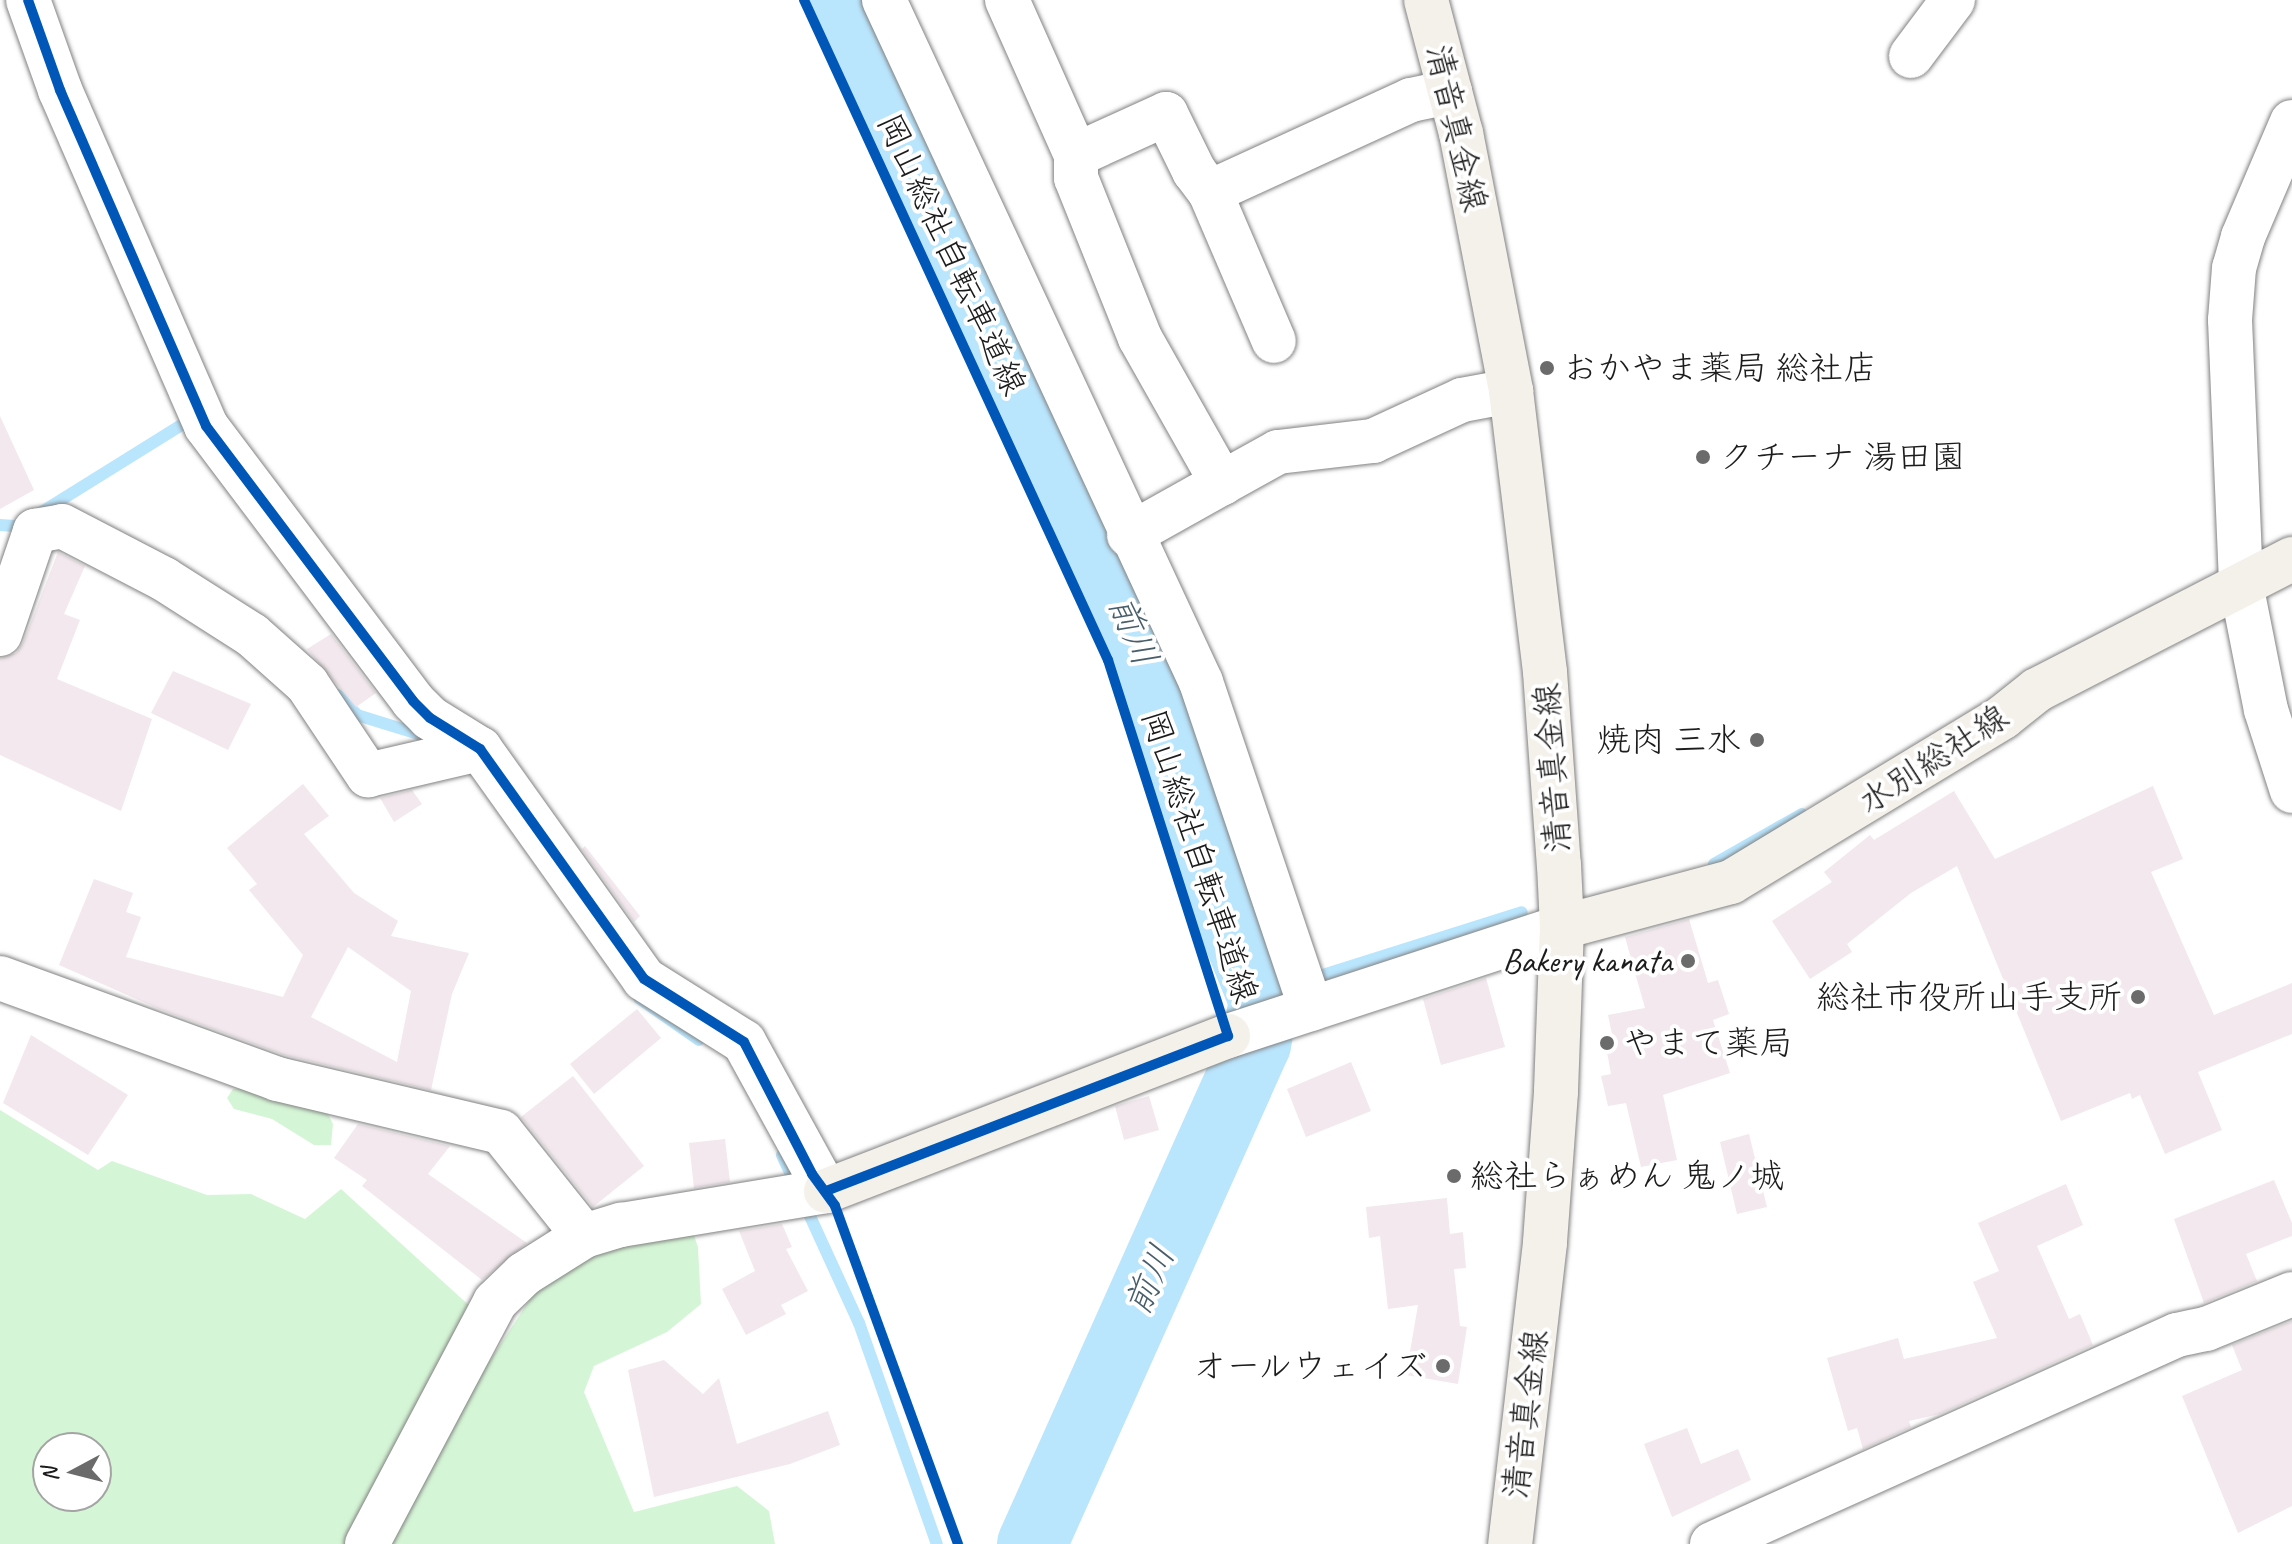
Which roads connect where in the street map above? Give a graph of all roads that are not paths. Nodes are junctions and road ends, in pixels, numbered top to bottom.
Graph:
1 (28, 0) edge
2 (884, 0) edge
3 (1007, 0) edge
4 (1426, 0) edge
5 (1953, 0) edge
6 (1911, 56) dead end
7 (1450, 92) junction
8 (2292, 122) edge
9 (1076, 155) junction
10 (1210, 192) junction
11 (1274, 341) dead end
12 (1511, 391) junction
13 (1222, 483) junction
14 (1129, 535) junction
15 (2292, 559) edge
16 (2241, 584) junction
17 (0, 634) edge
18 (480, 749) junction
19 (2292, 791) edge
20 (1562, 927) junction
21 (0, 978) edge
22 (1306, 992) junction
23 (1248, 1029) joint
24 (807, 1194) junction
25 (584, 1236) junction
26 (2292, 1294) edge
27 (1766, 1534) edge
28 (367, 1544) edge
29 (1510, 1544) edge
30 (1712, 1544) edge

1 - 18 street
2 - 14 street
3 - 9 street
4 - 7 main road, 清音真金線
5 - 6 street
7 - 10 street
7 - 12 main road, 清音真金線
8 - 16 street
9 - 10 street
9 - 13 street
10 - 11 street
12 - 13 street
12 - 20 main road, 清音真金線
13 - 14 street
14 - 22 street
15 - 16 main road, 水別総社線
16 - 19 street
16 - 20 main road, 水別総社線
17 - 18 street
18 - 24 street
20 - 22 street
20 - 29 main road, 清音真金線
21 - 25 street
22 - 23 street
23 - 24 main road, 岡山総社自転車道線
24 - 25 street
25 - 28 street
26 - 27 street
27 - 30 street

